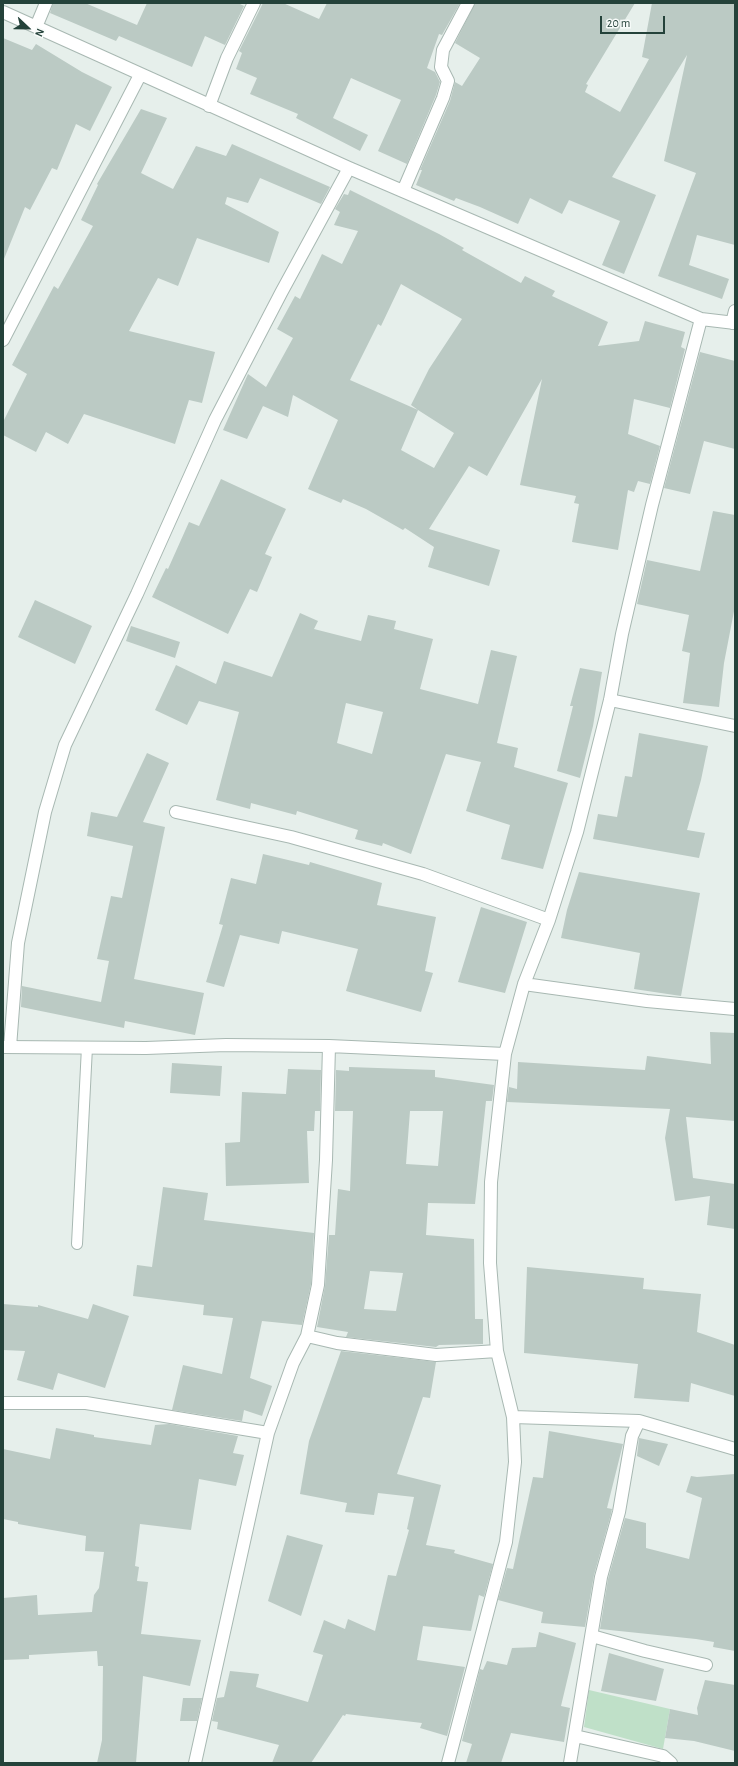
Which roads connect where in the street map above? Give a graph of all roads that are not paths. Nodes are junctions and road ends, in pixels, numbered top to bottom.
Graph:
1 (46, 3) edge
2 (254, 3) edge
3 (468, 3) edge
4 (3, 12) edge
5 (36, 27) junction
6 (140, 75) junction
7 (210, 106) junction
8 (349, 168) junction
9 (403, 191) junction
10 (701, 319) junction
11 (734, 319) edge
12 (3, 340) edge
13 (610, 700) junction
14 (735, 726) edge
15 (176, 812) dead end
16 (549, 920) junction
17 (524, 984) junction
18 (735, 1009) edge
19 (329, 1046) junction
20 (6, 1047) edge
21 (87, 1047) junction
22 (505, 1054) junction
23 (77, 1244) dead end
24 (307, 1336) junction
25 (497, 1351) junction
26 (3, 1403) edge
27 (513, 1417) junction
28 (639, 1421) junction
29 (268, 1433) junction
30 (735, 1449) edge
31 (592, 1636) junction
32 (706, 1665) dead end
33 (575, 1736) junction
34 (195, 1763) edge
35 (448, 1763) edge
36 (570, 1763) edge
37 (670, 1763) edge

1 - 5 street
2 - 7 street
3 - 9 street
4 - 5 street
5 - 6 street
6 - 7 street
6 - 12 street
7 - 8 street
8 - 9 street
8 - 20 street
9 - 10 street
10 - 11 street
10 - 13 street
13 - 14 street
13 - 16 street
15 - 16 street
16 - 17 street
17 - 18 street
17 - 22 street
19 - 21 street
19 - 22 street
19 - 24 street
20 - 21 street
21 - 23 lane
22 - 25 street
24 - 25 street
24 - 29 street
25 - 27 street
26 - 29 street
27 - 28 street
27 - 35 street
28 - 30 street
28 - 31 street
29 - 34 street
31 - 32 street
31 - 33 street
33 - 36 street
33 - 37 street

